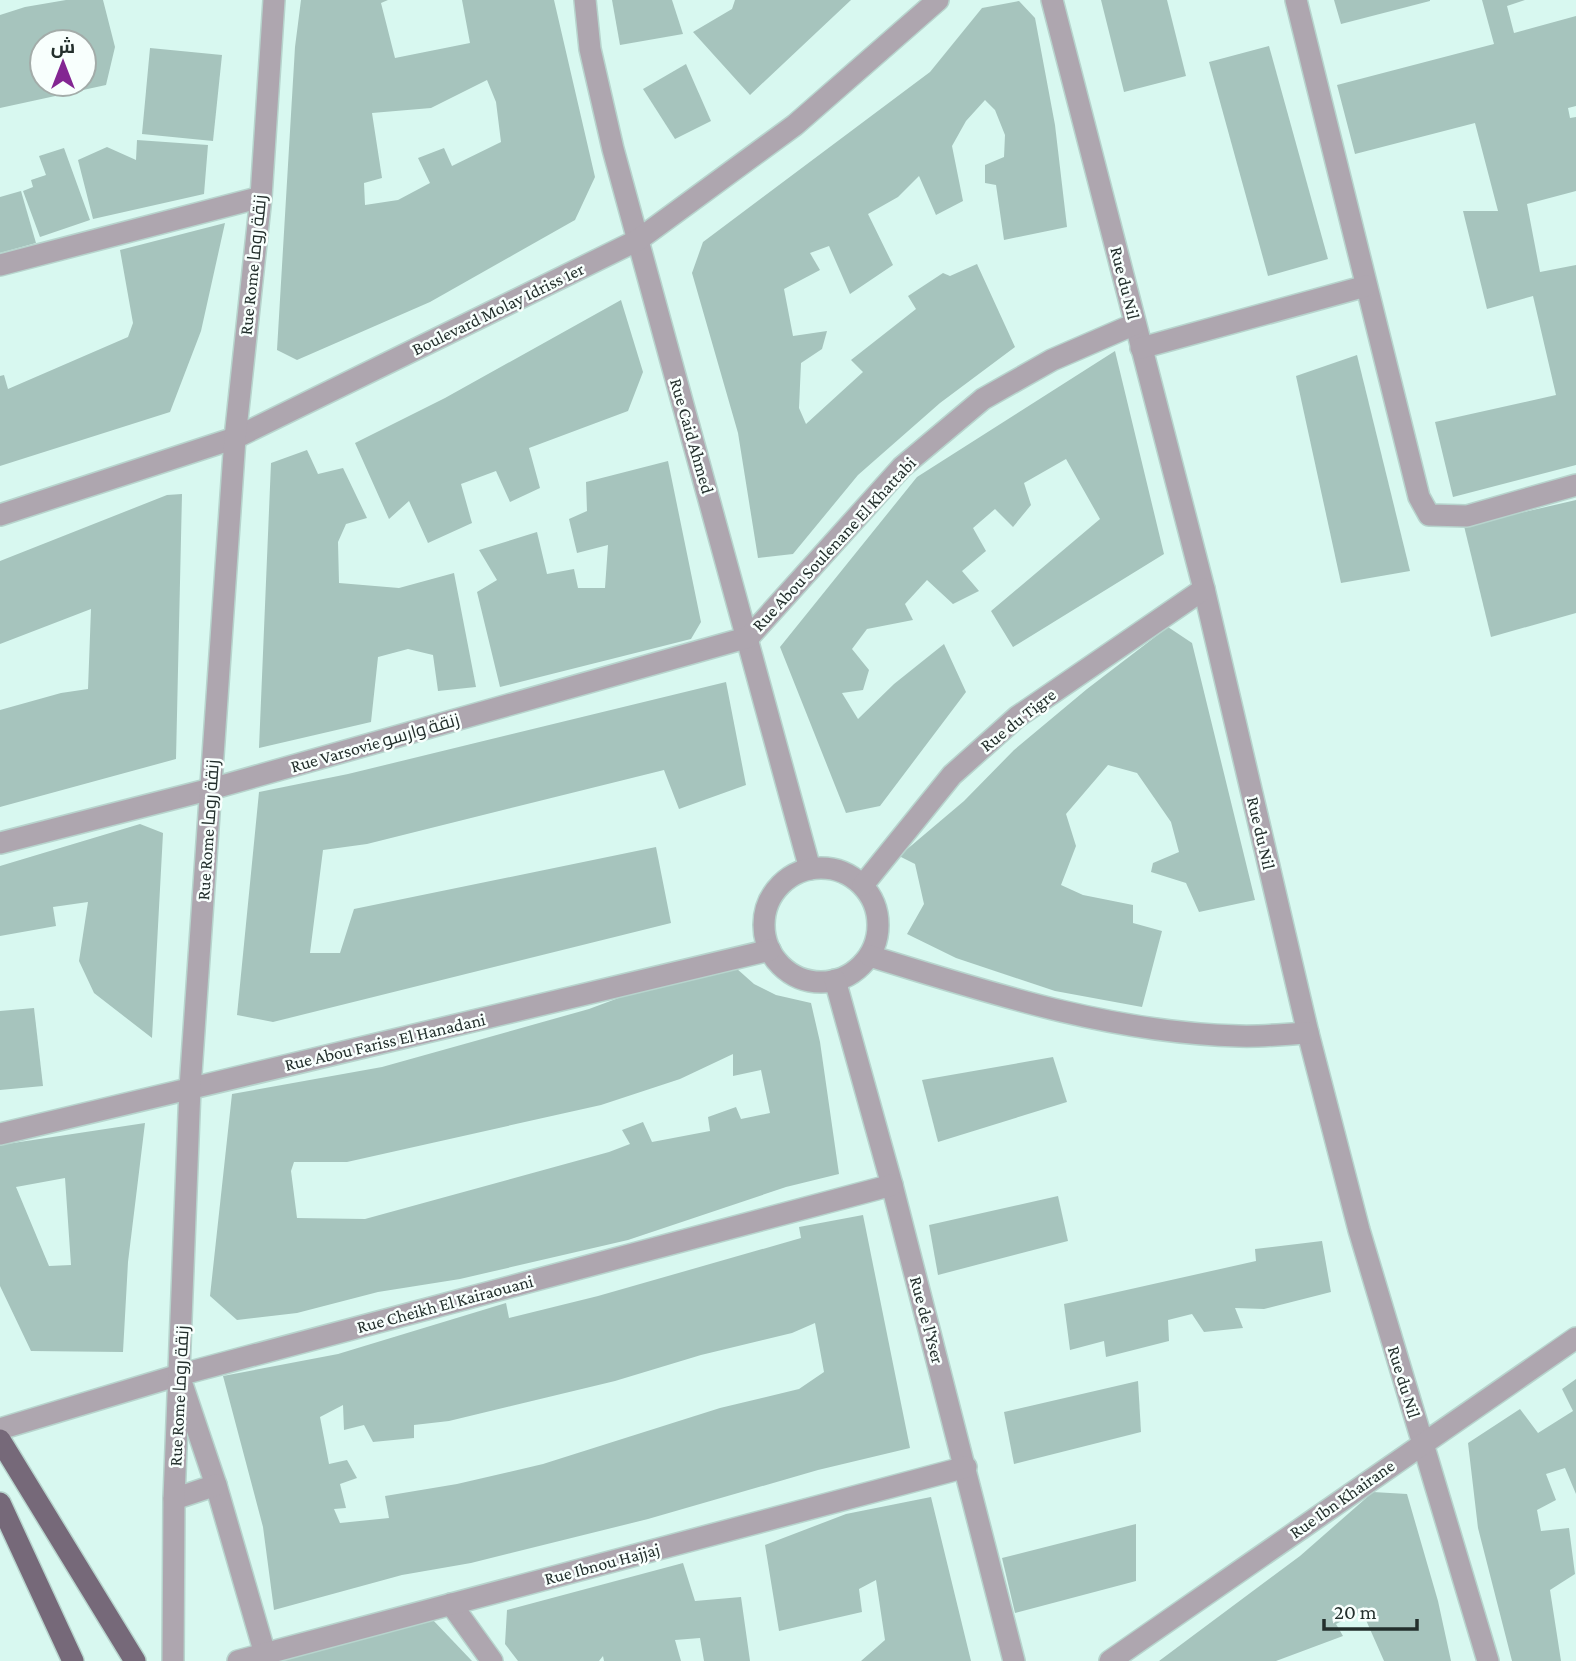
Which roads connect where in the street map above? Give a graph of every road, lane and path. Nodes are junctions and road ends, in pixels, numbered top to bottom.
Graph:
1 (274, 0) edge
2 (585, 0) edge
3 (938, 0) edge
4 (1052, 0) edge
5 (1296, 0) edge
6 (261, 197) junction
7 (638, 240) junction
8 (0, 265) edge
9 (1366, 286) junction
10 (1135, 324) junction
11 (1141, 348) junction
12 (234, 438) junction
13 (1576, 485) edge
14 (0, 515) edge
15 (1204, 589) junction
16 (749, 637) junction
17 (211, 789) junction
18 (0, 843) edge
19 (810, 869) junction
20 (863, 885) junction
21 (770, 950) junction
22 (870, 956) junction
23 (835, 980) junction
24 (1308, 1033) junction
25 (190, 1088) junction
26 (0, 1134) edge
27 (892, 1185) junction
28 (1576, 1338) edge
29 (179, 1375) junction
30 (0, 1429) edge
31 (0, 1440) edge
32 (1422, 1443) junction
33 (966, 1467) junction
34 (216, 1485) junction
35 (174, 1499) junction
36 (0, 1503) edge
37 (451, 1604) junction
38 (265, 1654) junction
39 (73, 1661) edge
40 (135, 1661) edge
41 (173, 1661) edge
42 (238, 1661) edge
43 (492, 1661) edge
44 (1014, 1661) edge
45 (1110, 1661) edge
46 (1488, 1661) edge

1 - 6 street, Rue Rome زنقة روما
2 - 7 street, Rue Caid Ahmed
3 - 7 street, Boulevard Molay Idriss 1er
4 - 10 street, Rue du Nil
5 - 9 street
6 - 8 street
6 - 12 street, Rue Rome زنقة روما
7 - 12 street, Boulevard Molay Idriss 1er
7 - 16 street, Rue Caid Ahmed
9 - 11 street
9 - 13 street
10 - 11 street, Rue du Nil
10 - 16 street, Rue Abou Soulenane El Khattabi
11 - 15 street, Rue du Nil
12 - 14 street, Boulevard Molay Idriss 1er
12 - 17 street, Rue Rome زنقة روما
15 - 20 street, Rue du Tigre
15 - 24 street, Rue du Nil
16 - 17 street, Rue Varsovie زنقة وارسو
16 - 19 street, Rue Caid Ahmed
17 - 18 street, Rue Varsovie زنقة وارسو
17 - 25 street, Rue Rome زنقة روما
19 - 20 street
19 - 21 street
20 - 22 street
21 - 23 street
21 - 25 street, Rue Abou Fariss El Hanadani
22 - 23 street
22 - 24 street
23 - 27 street, Rue de l'Yser
24 - 32 street, Rue du Nil
25 - 26 street, Rue Abou Fariss El Hanadani
25 - 29 street, Rue Rome زنقة روما
27 - 29 street, Rue Cheikh El Kairaouani
27 - 33 street, Rue de l'Yser
28 - 32 street, Rue Ibn Khairane
29 - 30 street, Rue Cheikh El Kairaouani
29 - 34 street
29 - 35 street, Rue Rome زنقة روما
31 - 40 main road
32 - 45 street, Rue Ibn Khairane
32 - 46 street, Rue du Nil
33 - 37 street, Rue Ibnou Hajjaj
33 - 44 street, Rue de l'Yser
34 - 35 street
34 - 38 street
35 - 41 street, Rue Rome زنقة روما
36 - 39 main road
37 - 38 street, Rue Ibnou Hajjaj
37 - 43 street
38 - 42 street, Rue Ibnou Hajjaj

